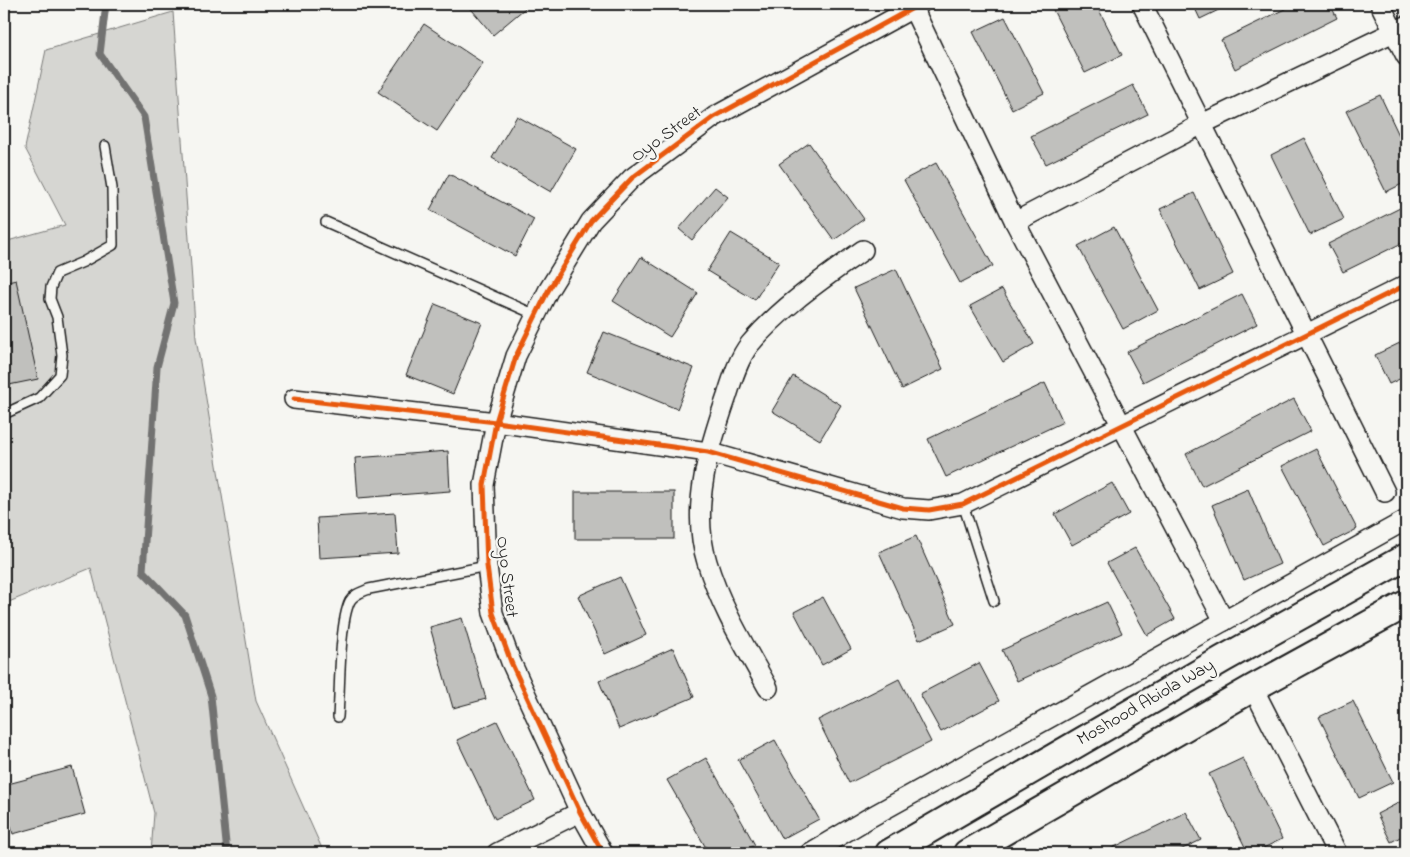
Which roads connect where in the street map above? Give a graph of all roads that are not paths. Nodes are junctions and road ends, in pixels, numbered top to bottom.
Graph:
1 (1142, 4) edge
2 (1380, 4) edge
3 (916, 6) edge
4 (1400, 29) edge
5 (1406, 56) edge
6 (1202, 124) junction
7 (105, 146) dead end
8 (326, 222) dead end
9 (1014, 222) junction
10 (863, 250) dead end
11 (1406, 285) edge
12 (536, 315) junction
13 (1307, 336) junction
14 (294, 399) dead end
15 (4, 414) edge
16 (496, 422) junction
17 (1121, 426) junction
18 (708, 452) junction
19 (1385, 492) dead end
20 (963, 504) junction
21 (1406, 520) edge
22 (1406, 557) edge
23 (487, 566) junction
24 (994, 601) dead end
25 (1406, 604) edge
26 (1224, 621) junction
27 (768, 688) dead end
28 (1253, 688) junction
29 (338, 717) dead end
30 (580, 812) junction
31 (497, 853) edge
32 (603, 853) edge
33 (810, 853) edge
34 (889, 853) edge
35 (967, 853) edge
36 (1337, 853) edge

1 - 6 street
2 - 4 street
3 - 9 street
3 - 12 street, Oyo Street
4 - 5 street
4 - 6 street
6 - 9 street
6 - 13 street
7 - 15 lane
8 - 12 lane
9 - 17 street
10 - 18 street
11 - 13 street
12 - 16 street, Oyo Street
13 - 17 street
13 - 19 street
14 - 16 street
16 - 18 street
16 - 23 street, Oyo Street
17 - 20 street
17 - 26 street
18 - 20 street
18 - 27 street
20 - 24 lane
21 - 26 street
22 - 34 main road, Moshood Abiola Way
23 - 29 lane
23 - 30 street, Oyo Street
25 - 28 main road
26 - 33 street
28 - 35 main road
28 - 36 street
30 - 31 street
30 - 32 street, Oyo Street

